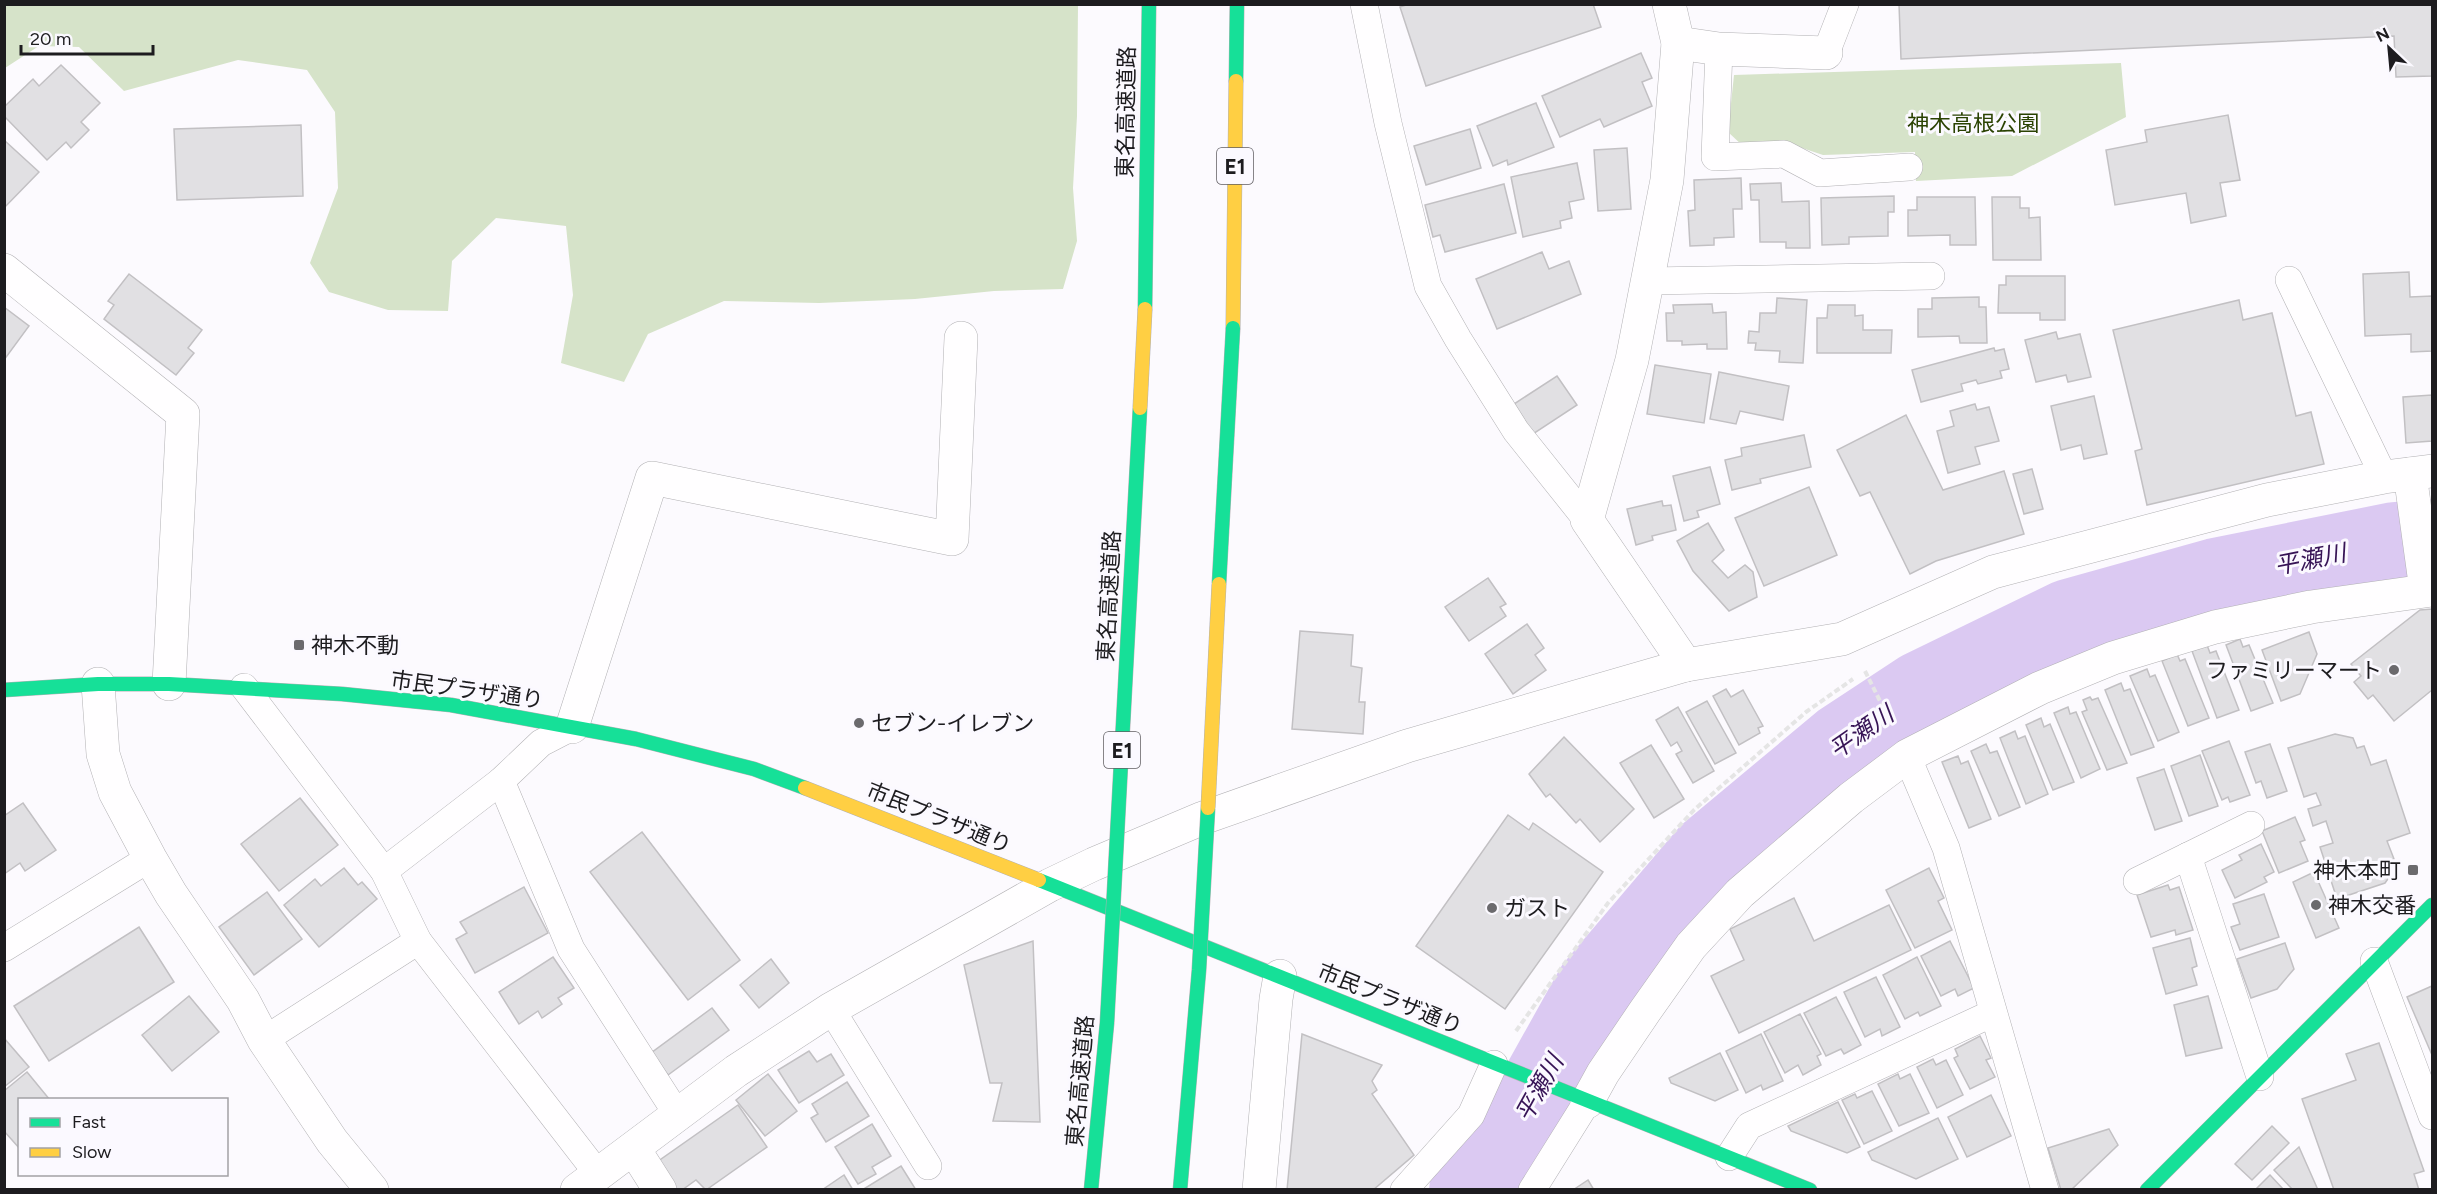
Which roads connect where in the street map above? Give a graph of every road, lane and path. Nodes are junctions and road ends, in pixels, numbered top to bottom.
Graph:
1 (1149, 4) edge
2 (1237, 4) edge
3 (1364, 4) edge
4 (1669, 4) edge
5 (1845, 4) edge
6 (1678, 43) junction
7 (1719, 49) junction
8 (1826, 53) joint
9 (1909, 166) dead end
10 (4, 270) edge
11 (1931, 276) dead end
12 (1649, 280) junction
13 (2289, 280) dead end
14 (961, 338) dead end
15 (2410, 482) edge
16 (1587, 520) junction
17 (2428, 585) edge
18 (1686, 665) junction
19 (1864, 670) dead end
20 (1868, 681) dead end
21 (98, 684) junction
22 (169, 684) junction
23 (244, 687) junction
24 (4, 690) edge
25 (572, 727) junction
26 (1900, 742) junction
27 (501, 781) junction
28 (2251, 825) dead end
29 (2188, 856) junction
30 (150, 858) junction
31 (384, 872) junction
32 (2137, 881) dead end
33 (1050, 885) junction
34 (2433, 905) edge
35 (418, 941) junction
36 (4, 948) edge
37 (2374, 961) junction
38 (1280, 976) junction
39 (831, 1008) junction
40 (1993, 1013) junction
41 (1515, 1038) dead end
42 (264, 1040) junction
43 (1499, 1066) junction
44 (2260, 1077) junction
45 (1582, 1100) junction
46 (677, 1114) junction
47 (2433, 1116) edge
48 (634, 1149) junction
49 (1729, 1157) junction
50 (928, 1166) dead end
51 (588, 1182) edge
52 (372, 1190) edge
53 (660, 1190) edge
54 (1091, 1190) edge
55 (1180, 1190) edge
56 (1259, 1190) edge
57 (1404, 1190) edge
58 (1532, 1190) edge
59 (1810, 1190) edge
60 (2044, 1190) edge
61 (2147, 1190) edge

1 - 54 main road, 東名高速道路 / E1, bridge
2 - 55 main road, E1, bridge
3 - 16 lane
4 - 6 street
5 - 8 lane
6 - 7 street
6 - 12 street
7 - 8 street
7 - 9 lane
10 - 22 street
11 - 12 lane
12 - 16 street
13 - 15 lane
14 - 25 street
15 - 17 street
15 - 18 street
16 - 18 street
17 - 26 street
18 - 33 street
19 - 41 path
20 - 26 path
21 - 22 main road, 市民プラザ通り
21 - 24 main road, 市民プラザ通り
21 - 30 street
22 - 23 main road, 市民プラザ通り
23 - 25 main road, 市民プラザ通り
23 - 31 lane
25 - 27 lane
25 - 33 main road, 市民プラザ通り
26 - 40 lane
26 - 45 street
27 - 31 lane
27 - 46 lane
28 - 29 lane
29 - 32 lane
29 - 44 lane
30 - 36 lane
30 - 42 street
31 - 35 lane
33 - 38 main road, 市民プラザ通り
33 - 39 street
34 - 37 main road
35 - 42 lane
35 - 51 lane
37 - 44 main road
37 - 47 lane
38 - 43 main road, 市民プラザ通り
38 - 56 street
39 - 46 street
39 - 50 lane
40 - 49 lane
40 - 60 lane
42 - 52 street
43 - 45 main road, 市民プラザ通り
43 - 57 lane
44 - 61 main road
45 - 49 main road, 市民プラザ通り
45 - 58 lane
46 - 48 street
48 - 51 street
48 - 53 street
49 - 59 main road, 市民プラザ通り

